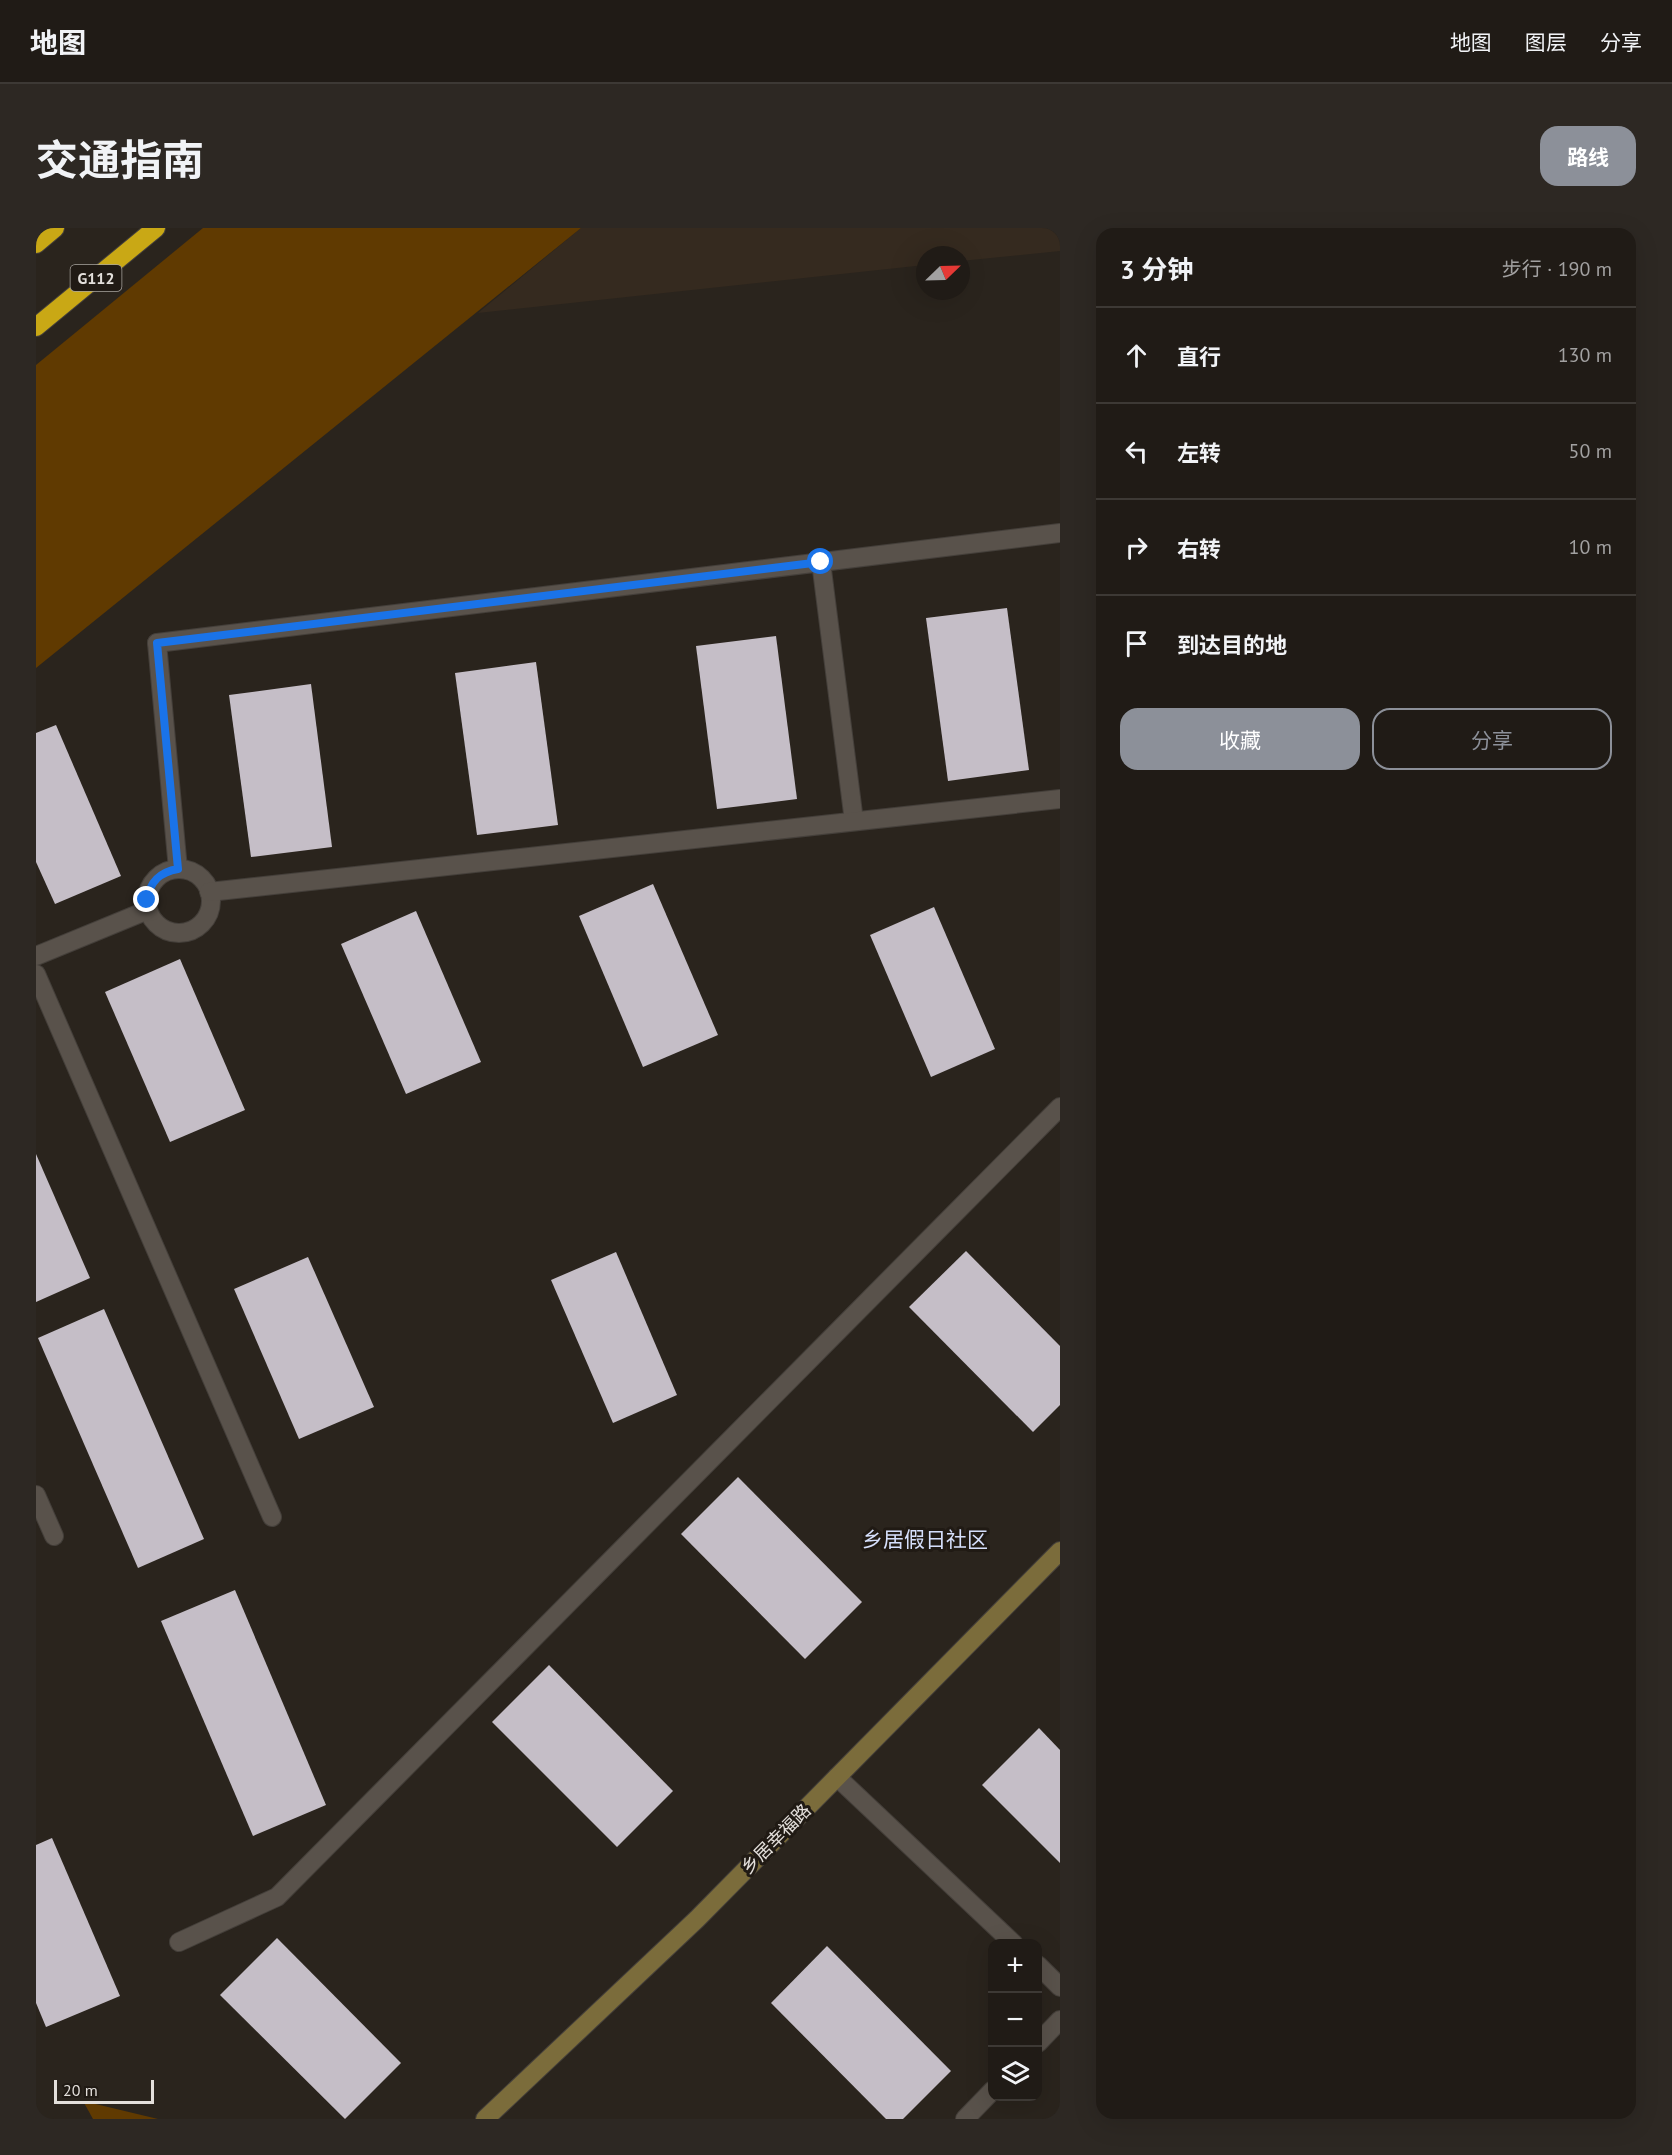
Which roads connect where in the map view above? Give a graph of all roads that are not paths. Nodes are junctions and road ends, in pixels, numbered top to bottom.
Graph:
1 (55, 228) edge
2 (156, 228) edge
3 (36, 244) edge
4 (36, 327) edge
5 (1060, 532) edge
6 (821, 562) junction
7 (1060, 799) edge
8 (854, 821) junction
9 (178, 869) junction
10 (209, 892) junction
11 (148, 910) junction
12 (36, 956) edge
13 (38, 985) edge
14 (1060, 1107) edge
15 (36, 1495) edge
16 (272, 1517) dead end
17 (54, 1536) dead end
18 (1060, 1551) edge
19 (837, 1777) junction
20 (1009, 1939) edge
21 (179, 1942) dead end
22 (1042, 1969) edge
23 (1060, 1987) edge
24 (1060, 2020) edge
25 (1042, 2039) edge
26 (988, 2095) edge
27 (485, 2119) edge
28 (965, 2119) edge

1 - 3 highway
2 - 4 highway, G112
5 - 6 street
6 - 8 street
6 - 9 street
7 - 8 street
8 - 10 street
9 - 10 street
9 - 11 street
10 - 11 street
11 - 12 street
13 - 16 street
14 - 21 street
15 - 17 street
18 - 19 street, 乡居幸福路
19 - 20 street
19 - 27 street, 乡居幸福路
22 - 23 street
24 - 25 street
26 - 28 street

